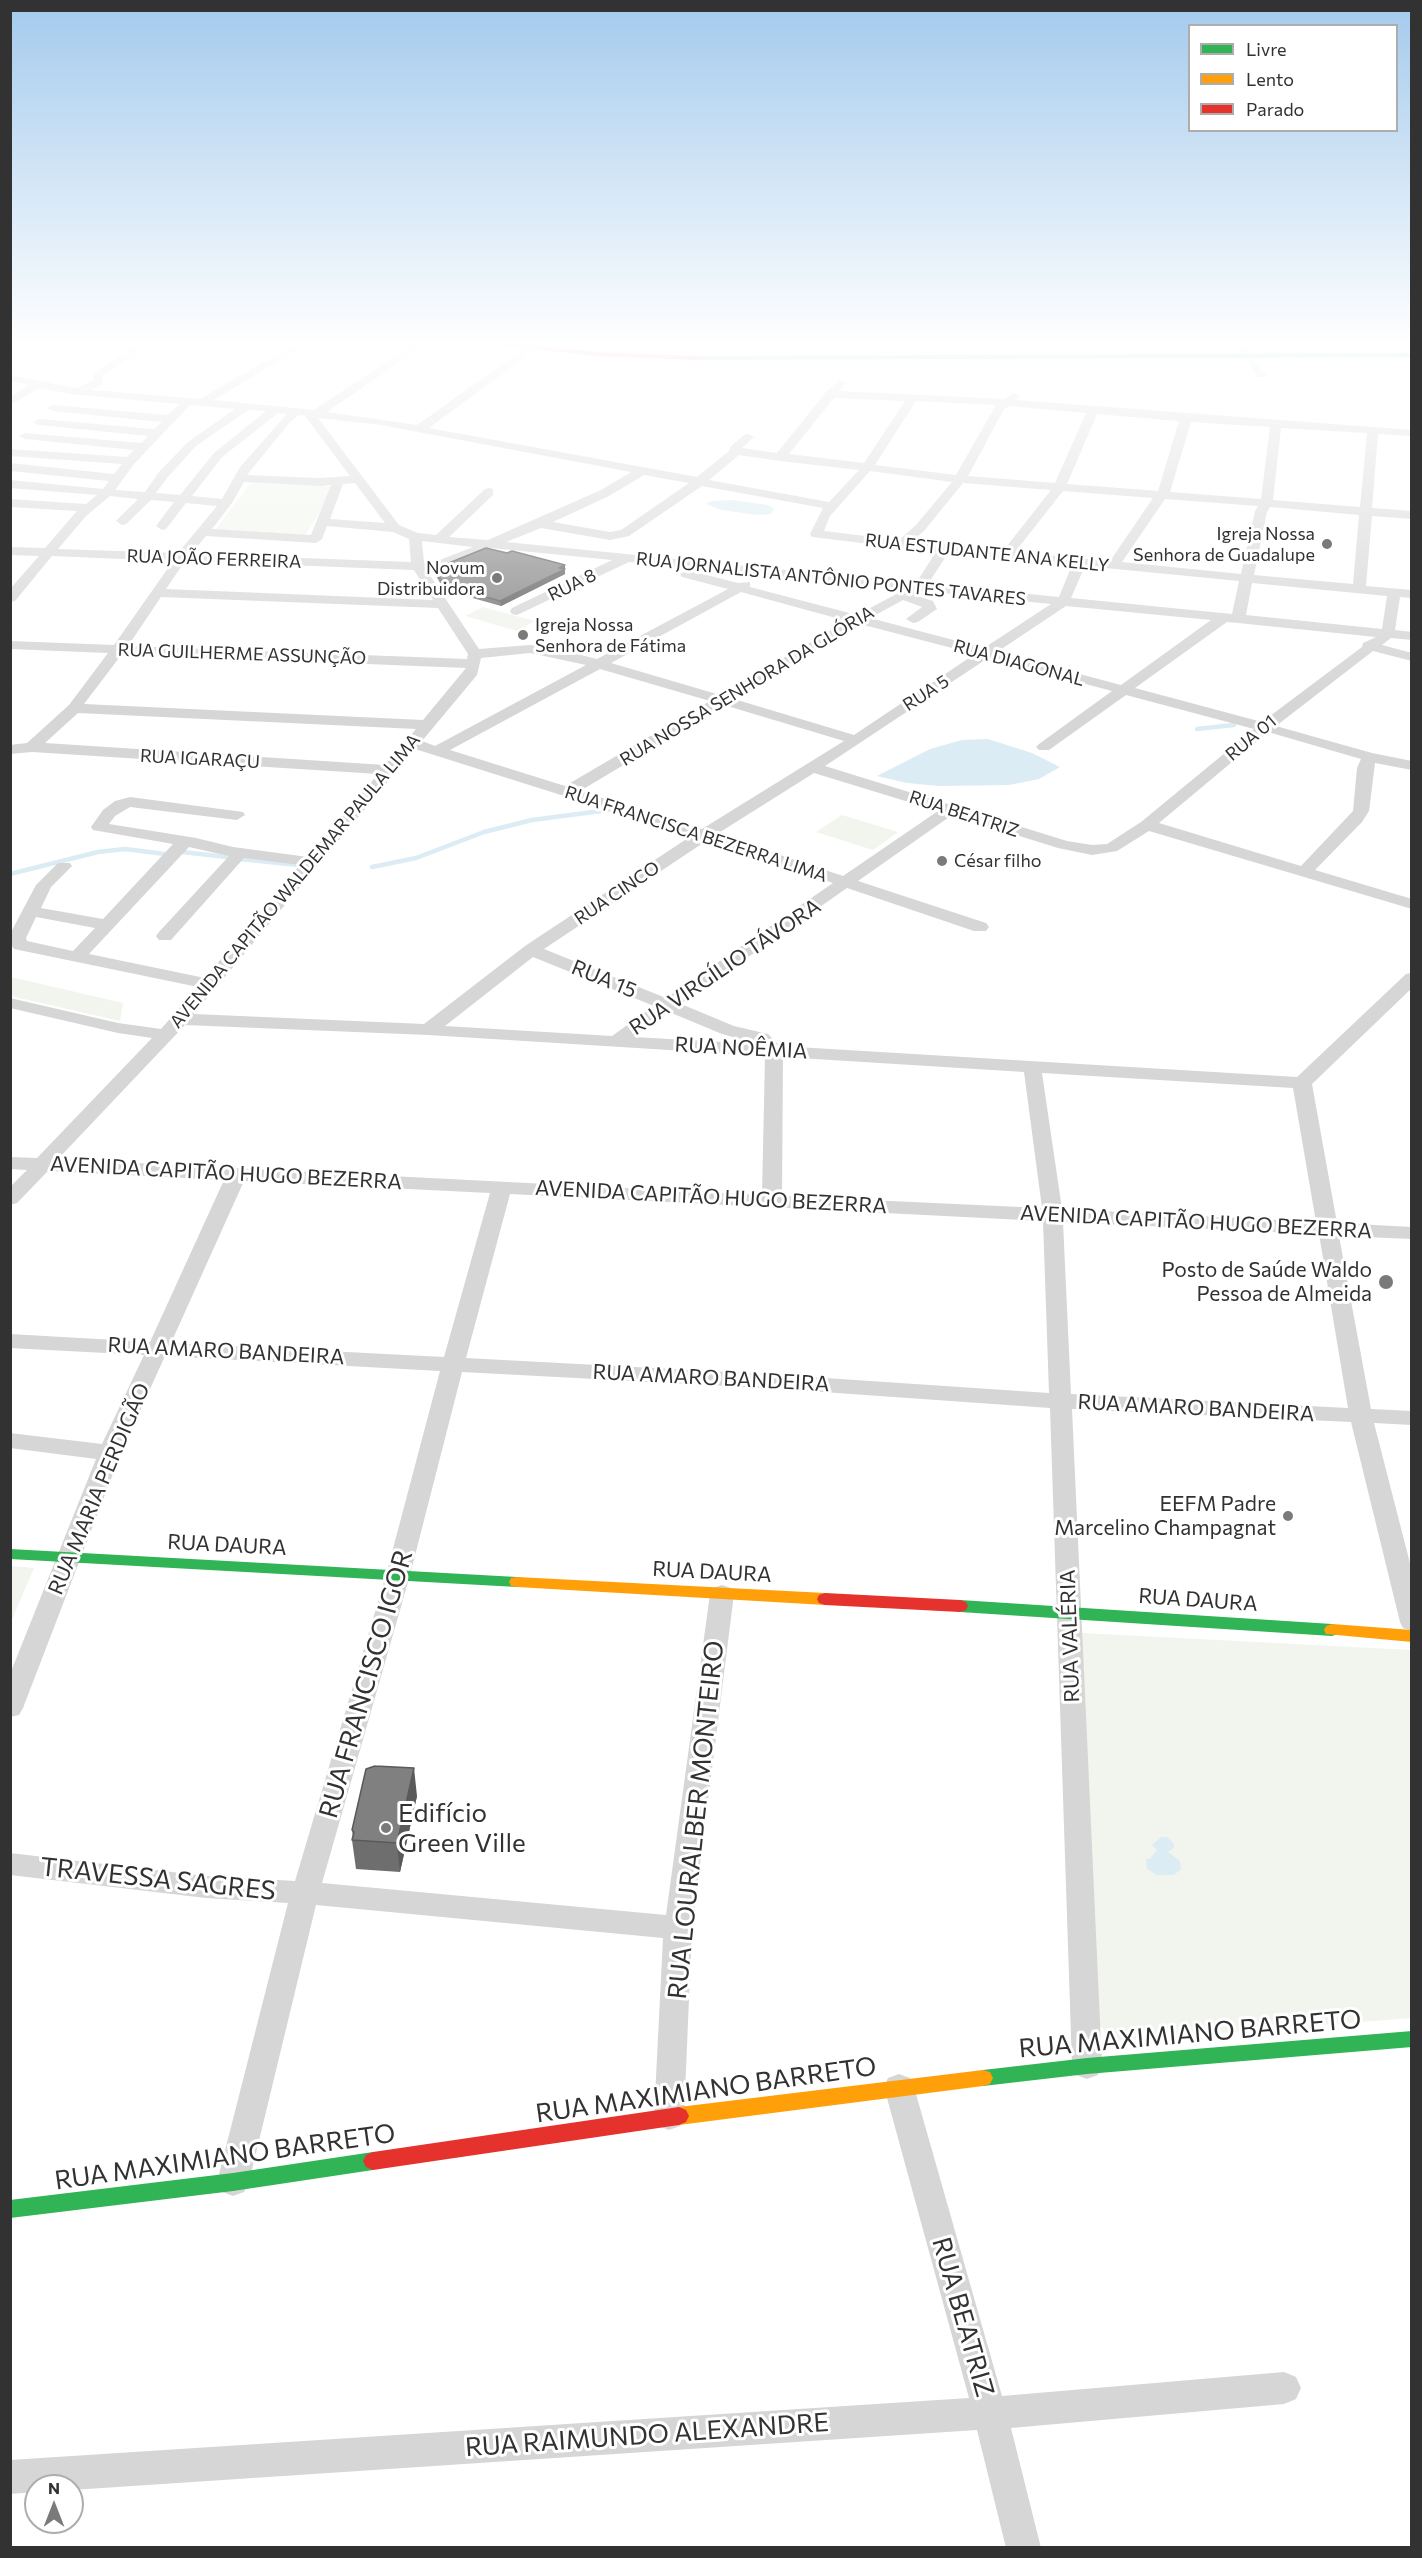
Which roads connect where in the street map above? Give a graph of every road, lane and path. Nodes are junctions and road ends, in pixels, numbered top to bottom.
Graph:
1 (129, 462) edge
2 (172, 462) edge
3 (244, 462) edge
4 (345, 462) edge
5 (598, 462) edge
6 (723, 462) edge
7 (819, 462) edge
8 (870, 462) edge
9 (969, 462) edge
10 (1070, 462) edge
11 (1173, 462) edge
12 (1273, 462) edge
13 (1371, 462) edge
14 (180, 463) junction
15 (10, 467) edge
16 (866, 469) junction
17 (236, 471) junction
18 (642, 471) junction
19 (117, 478) junction
20 (358, 479) junction
21 (960, 479) junction
22 (338, 482) junction
23 (699, 483) junction
24 (10, 484) edge
25 (1059, 488) junction
26 (106, 491) junction
27 (489, 492) dead end
28 (149, 495) junction
29 (1161, 496) junction
30 (184, 499) junction
31 (10, 503) edge
32 (226, 503) junction
33 (1266, 505) junction
34 (831, 506) junction
35 (89, 508) junction
36 (1368, 511) junction
37 (1412, 515) edge
38 (123, 521) dead end
39 (324, 522) junction
40 (540, 524) junction
41 (162, 526) dead end
42 (395, 528) junction
43 (202, 532) junction
44 (415, 537) junction
45 (440, 538) junction
46 (492, 544) junction
47 (901, 545) junction
48 (944, 549) junction
49 (10, 551) edge
50 (48, 553) junction
51 (1006, 555) junction
52 (182, 557) junction
53 (626, 558) junction
54 (1080, 562) junction
55 (1114, 565) junction
56 (418, 567) junction
57 (766, 572) junction
58 (1246, 579) junction
59 (740, 588) junction
60 (919, 588) junction
61 (1359, 589) junction
62 (1394, 592) junction
63 (157, 593) junction
64 (1412, 594) edge
65 (902, 595) junction
66 (10, 598) edge
67 (1063, 602) junction
68 (444, 604) junction
69 (517, 611) dead end
70 (913, 619) dead end
71 (1231, 619) junction
72 (856, 621) junction
73 (1388, 634) junction
74 (1412, 636) edge
75 (10, 645) edge
76 (1368, 646) junction
77 (119, 648) junction
78 (472, 654) junction
79 (986, 654) junction
80 (1412, 657) edge
81 (599, 664) junction
82 (1123, 690) junction
83 (721, 701) junction
84 (74, 708) junction
85 (425, 725) junction
86 (1265, 727) junction
87 (856, 740) junction
88 (411, 743) junction
89 (1044, 747) dead end
90 (21, 749) edge
91 (439, 750) junction
92 (1369, 757) junction
93 (10, 764) edge
94 (1412, 766) edge
95 (812, 767) junction
96 (389, 770) junction
97 (567, 792) junction
98 (951, 809) junction
99 (237, 815) dead end
100 (1147, 825) junction
101 (704, 835) junction
102 (185, 841) junction
103 (1117, 845) joint
104 (240, 853) junction
105 (312, 862) junction
106 (64, 866) dead end
107 (1303, 873) junction
108 (846, 883) junction
109 (1412, 904) edge
110 (31, 911) junction
111 (107, 925) junction
112 (980, 927) dead end
113 (165, 936) dead end
114 (531, 950) junction
115 (76, 958) junction
116 (1412, 978) edge
117 (209, 984) junction
118 (10, 1003) edge
119 (669, 1005) junction
120 (180, 1019) junction
121 (428, 1030) junction
122 (166, 1035) junction
123 (616, 1041) junction
124 (774, 1050) junction
125 (1032, 1065) junction
126 (1302, 1083) junction
127 (10, 1163) edge
128 (42, 1165) junction
129 (237, 1174) junction
130 (502, 1186) junction
131 (10, 1199) edge
132 (772, 1200) junction
133 (1053, 1214) junction
134 (1329, 1228) junction
135 (1412, 1233) edge
136 (10, 1341) edge
137 (158, 1348) junction
138 (453, 1364) junction
139 (1059, 1401) junction
140 (1361, 1416) junction
141 (1412, 1418) edge
142 (10, 1440) edge
143 (110, 1453) junction
144 (10, 1554) edge
145 (68, 1558) junction
146 (398, 1575) junction
147 (722, 1594) junction
148 (1070, 1612) junction
149 (1412, 1622) edge
150 (1412, 1636) edge
151 (10, 1708) edge
152 (10, 1864) edge
153 (305, 1893) junction
154 (678, 1928) junction
155 (1412, 2039) edge
156 (1087, 2066) junction
157 (900, 2087) junction
158 (669, 2117) junction
159 (233, 2182) junction
160 (10, 2209) edge
161 (1284, 2388) dead end
162 (990, 2412) junction
163 (10, 2477) edge
164 (1024, 2547) edge

1 - 19 street
2 - 14 street
3 - 17 street
4 - 20 street, RUA JORNALISTA ANTÔNIO PONTES TAVARES
5 - 18 street
6 - 23 street
7 - 16 street
8 - 16 street
9 - 21 street
10 - 25 street
11 - 29 street
12 - 33 street
13 - 36 street
14 - 17 street
14 - 28 street
14 - 30 street
15 - 19 street
16 - 21 street
16 - 34 street
17 - 22 street
17 - 32 street
18 - 23 street
18 - 40 street, RUA JOÃO FERREIRA
19 - 26 street
20 - 22 street
20 - 42 street, RUA JORNALISTA ANTÔNIO PONTES TAVARES
21 - 25 street
21 - 47 street
22 - 39 street
23 - 34 street
23 - 40 street
24 - 26 street
25 - 29 street
25 - 51 street
26 - 28 street
26 - 35 street
27 - 45 street
28 - 30 street
28 - 38 street
29 - 33 street
29 - 55 street
30 - 32 street
30 - 41 street
31 - 35 street
32 - 43 street
33 - 36 street
33 - 58 street
34 - 47 street, RUA ESTUDANTE ANA KELLY
35 - 50 street
36 - 37 street
36 - 61 street
39 - 42 street
39 - 43 street
40 - 46 street, RUA JOÃO FERREIRA
42 - 44 street, RUA JORNALISTA ANTÔNIO PONTES TAVARES
43 - 52 street
44 - 45 street, RUA JORNALISTA ANTÔNIO PONTES TAVARES
44 - 56 street
45 - 46 street, RUA JORNALISTA ANTÔNIO PONTES TAVARES
46 - 53 street, RUA JORNALISTA ANTÔNIO PONTES TAVARES
46 - 56 street, RUA JOÃO FERREIRA
47 - 48 street, RUA ESTUDANTE ANA KELLY
48 - 51 street, RUA ESTUDANTE ANA KELLY
48 - 60 street
49 - 50 street, RUA JOÃO FERREIRA
50 - 52 street, RUA JOÃO FERREIRA
50 - 66 street
51 - 54 street, RUA ESTUDANTE ANA KELLY
52 - 56 street, RUA JOÃO FERREIRA
52 - 63 street
53 - 57 street, RUA JORNALISTA ANTÔNIO PONTES TAVARES
53 - 59 street, RUA DIAGONAL
53 - 69 street, RUA 8
54 - 55 street, RUA ESTUDANTE ANA KELLY
54 - 67 street
55 - 58 street, RUA ESTUDANTE ANA KELLY
56 - 68 street
57 - 59 street
57 - 60 street, RUA JORNALISTA ANTÔNIO PONTES TAVARES
58 - 61 street, RUA ESTUDANTE ANA KELLY
58 - 71 street
59 - 72 street, RUA DIAGONAL
59 - 81 street
60 - 65 street, RUA NOSSA SENHORA DA GLÓRIA
60 - 67 street, RUA JORNALISTA ANTÔNIO PONTES TAVARES
61 - 62 street, RUA ESTUDANTE ANA KELLY
62 - 64 street, RUA ESTUDANTE ANA KELLY
62 - 73 street
63 - 68 street
63 - 77 street
65 - 70 street
65 - 72 street, RUA NOSSA SENHORA DA GLÓRIA
67 - 71 street, RUA JORNALISTA ANTÔNIO PONTES TAVARES
67 - 79 street, RUA 5
68 - 78 street
71 - 73 street, RUA JORNALISTA ANTÔNIO PONTES TAVARES
71 - 82 street
72 - 79 street, RUA DIAGONAL
72 - 83 street, RUA NOSSA SENHORA DA GLÓRIA
73 - 74 street, RUA JORNALISTA ANTÔNIO PONTES TAVARES
73 - 76 street, RUA 01
75 - 77 street, RUA GUILHERME ASSUNÇÃO
76 - 80 street
76 - 86 street, RUA 01
77 - 78 street, RUA GUILHERME ASSUNÇÃO
77 - 84 street
78 - 81 street
78 - 85 street, AVENIDA CAPITÃO WALDEMAR PAULA LIMA
79 - 82 street, RUA DIAGONAL
79 - 87 street, RUA 5
81 - 83 street
81 - 91 street
82 - 86 street, RUA DIAGONAL
82 - 89 street
83 - 87 street
83 - 97 street, RUA NOSSA SENHORA DA GLÓRIA
84 - 85 street
84 - 90 street
85 - 88 street, AVENIDA CAPITÃO WALDEMAR PAULA LIMA
86 - 92 street, RUA DIAGONAL
86 - 100 street, RUA 01
87 - 95 street, RUA 5
88 - 91 street, RUA FRANCISCA BEZERRA LIMA
88 - 96 street, AVENIDA CAPITÃO WALDEMAR PAULA LIMA
90 - 93 street
90 - 96 street, RUA IGARAÇU
91 - 97 street, RUA FRANCISCA BEZERRA LIMA
92 - 94 street, RUA DIAGONAL
92 - 107 street
95 - 98 street, RUA BEATRIZ
95 - 101 street, RUA CINCO
96 - 105 street, AVENIDA CAPITÃO WALDEMAR PAULA LIMA
97 - 101 street, RUA FRANCISCA BEZERRA LIMA
98 - 103 street, RUA BEATRIZ
98 - 108 street, RUA VIRGÍLIO TÁVORA
99 - 102 street
100 - 103 street, RUA 01
100 - 107 street
101 - 108 street, RUA FRANCISCA BEZERRA LIMA
101 - 114 street, RUA CINCO
102 - 104 street
102 - 111 street
104 - 105 street
104 - 113 street
105 - 117 street, AVENIDA CAPITÃO WALDEMAR PAULA LIMA
106 - 110 street
107 - 109 street
108 - 112 street, RUA FRANCISCA BEZERRA LIMA
108 - 119 street, RUA VIRGÍLIO TÁVORA
110 - 111 street
110 - 115 street
111 - 115 street
114 - 119 street, RUA 15
114 - 121 street, RUA CINCO
115 - 117 street
116 - 126 street
117 - 120 street, AVENIDA CAPITÃO WALDEMAR PAULA LIMA
118 - 122 street
119 - 123 street, RUA VIRGÍLIO TÁVORA
119 - 124 street, RUA 15
120 - 121 street, RUA NOÊMIA
120 - 122 street, AVENIDA CAPITÃO WALDEMAR PAULA LIMA
121 - 123 street, RUA NOÊMIA
122 - 128 street, AVENIDA CAPITÃO WALDEMAR PAULA LIMA
123 - 124 street, RUA NOÊMIA
124 - 125 street, RUA NOÊMIA
124 - 132 street
125 - 126 street, RUA NOÊMIA
125 - 133 street, RUA VALÉRIA
126 - 134 street
127 - 128 street, AVENIDA CAPITÃO HUGO BEZERRA
128 - 129 street, AVENIDA CAPITÃO HUGO BEZERRA
128 - 131 street, AVENIDA CAPITÃO WALDEMAR PAULA LIMA
129 - 130 street, AVENIDA CAPITÃO HUGO BEZERRA
129 - 137 street, RUA MARIA PERDIGÃO
130 - 132 street, AVENIDA CAPITÃO HUGO BEZERRA
130 - 138 street, RUA FRANCISCO IGOR
132 - 133 street, AVENIDA CAPITÃO HUGO BEZERRA
133 - 134 street, AVENIDA CAPITÃO HUGO BEZERRA
133 - 139 street, RUA VALÉRIA
134 - 135 street, AVENIDA CAPITÃO HUGO BEZERRA
134 - 140 street
136 - 137 street, RUA AMARO BANDEIRA
137 - 138 street, RUA AMARO BANDEIRA
137 - 143 street, RUA MARIA PERDIGÃO
138 - 139 street, RUA AMARO BANDEIRA
138 - 146 street, RUA FRANCISCO IGOR
139 - 140 street, RUA AMARO BANDEIRA
139 - 148 street, RUA VALÉRIA
140 - 141 street, RUA AMARO BANDEIRA
140 - 149 street
142 - 143 street
143 - 145 street, RUA MARIA PERDIGÃO
144 - 145 street, RUA DAURA
145 - 146 street, RUA DAURA
145 - 151 street, RUA MARIA PERDIGÃO
146 - 147 street, RUA DAURA
146 - 153 street, RUA FRANCISCO IGOR
147 - 148 street, RUA DAURA
147 - 154 street, RUA LOURALBER MONTEIRO
148 - 150 street, RUA DAURA
148 - 156 street, RUA VALÉRIA
152 - 153 street, TRAVESSA SAGRES
153 - 154 street, TRAVESSA SAGRES
153 - 159 street, RUA FRANCISCO IGOR
154 - 158 street, RUA LOURALBER MONTEIRO
155 - 156 street, RUA MAXIMIANO BARRETO
156 - 157 street, RUA MAXIMIANO BARRETO
157 - 158 street, RUA MAXIMIANO BARRETO
157 - 162 street, RUA BEATRIZ
158 - 159 street, RUA MAXIMIANO BARRETO
159 - 160 street, RUA MAXIMIANO BARRETO
161 - 162 street, RUA RAIMUNDO ALEXANDRE
162 - 163 street, RUA RAIMUNDO ALEXANDRE
162 - 164 street, RUA BEATRIZ

